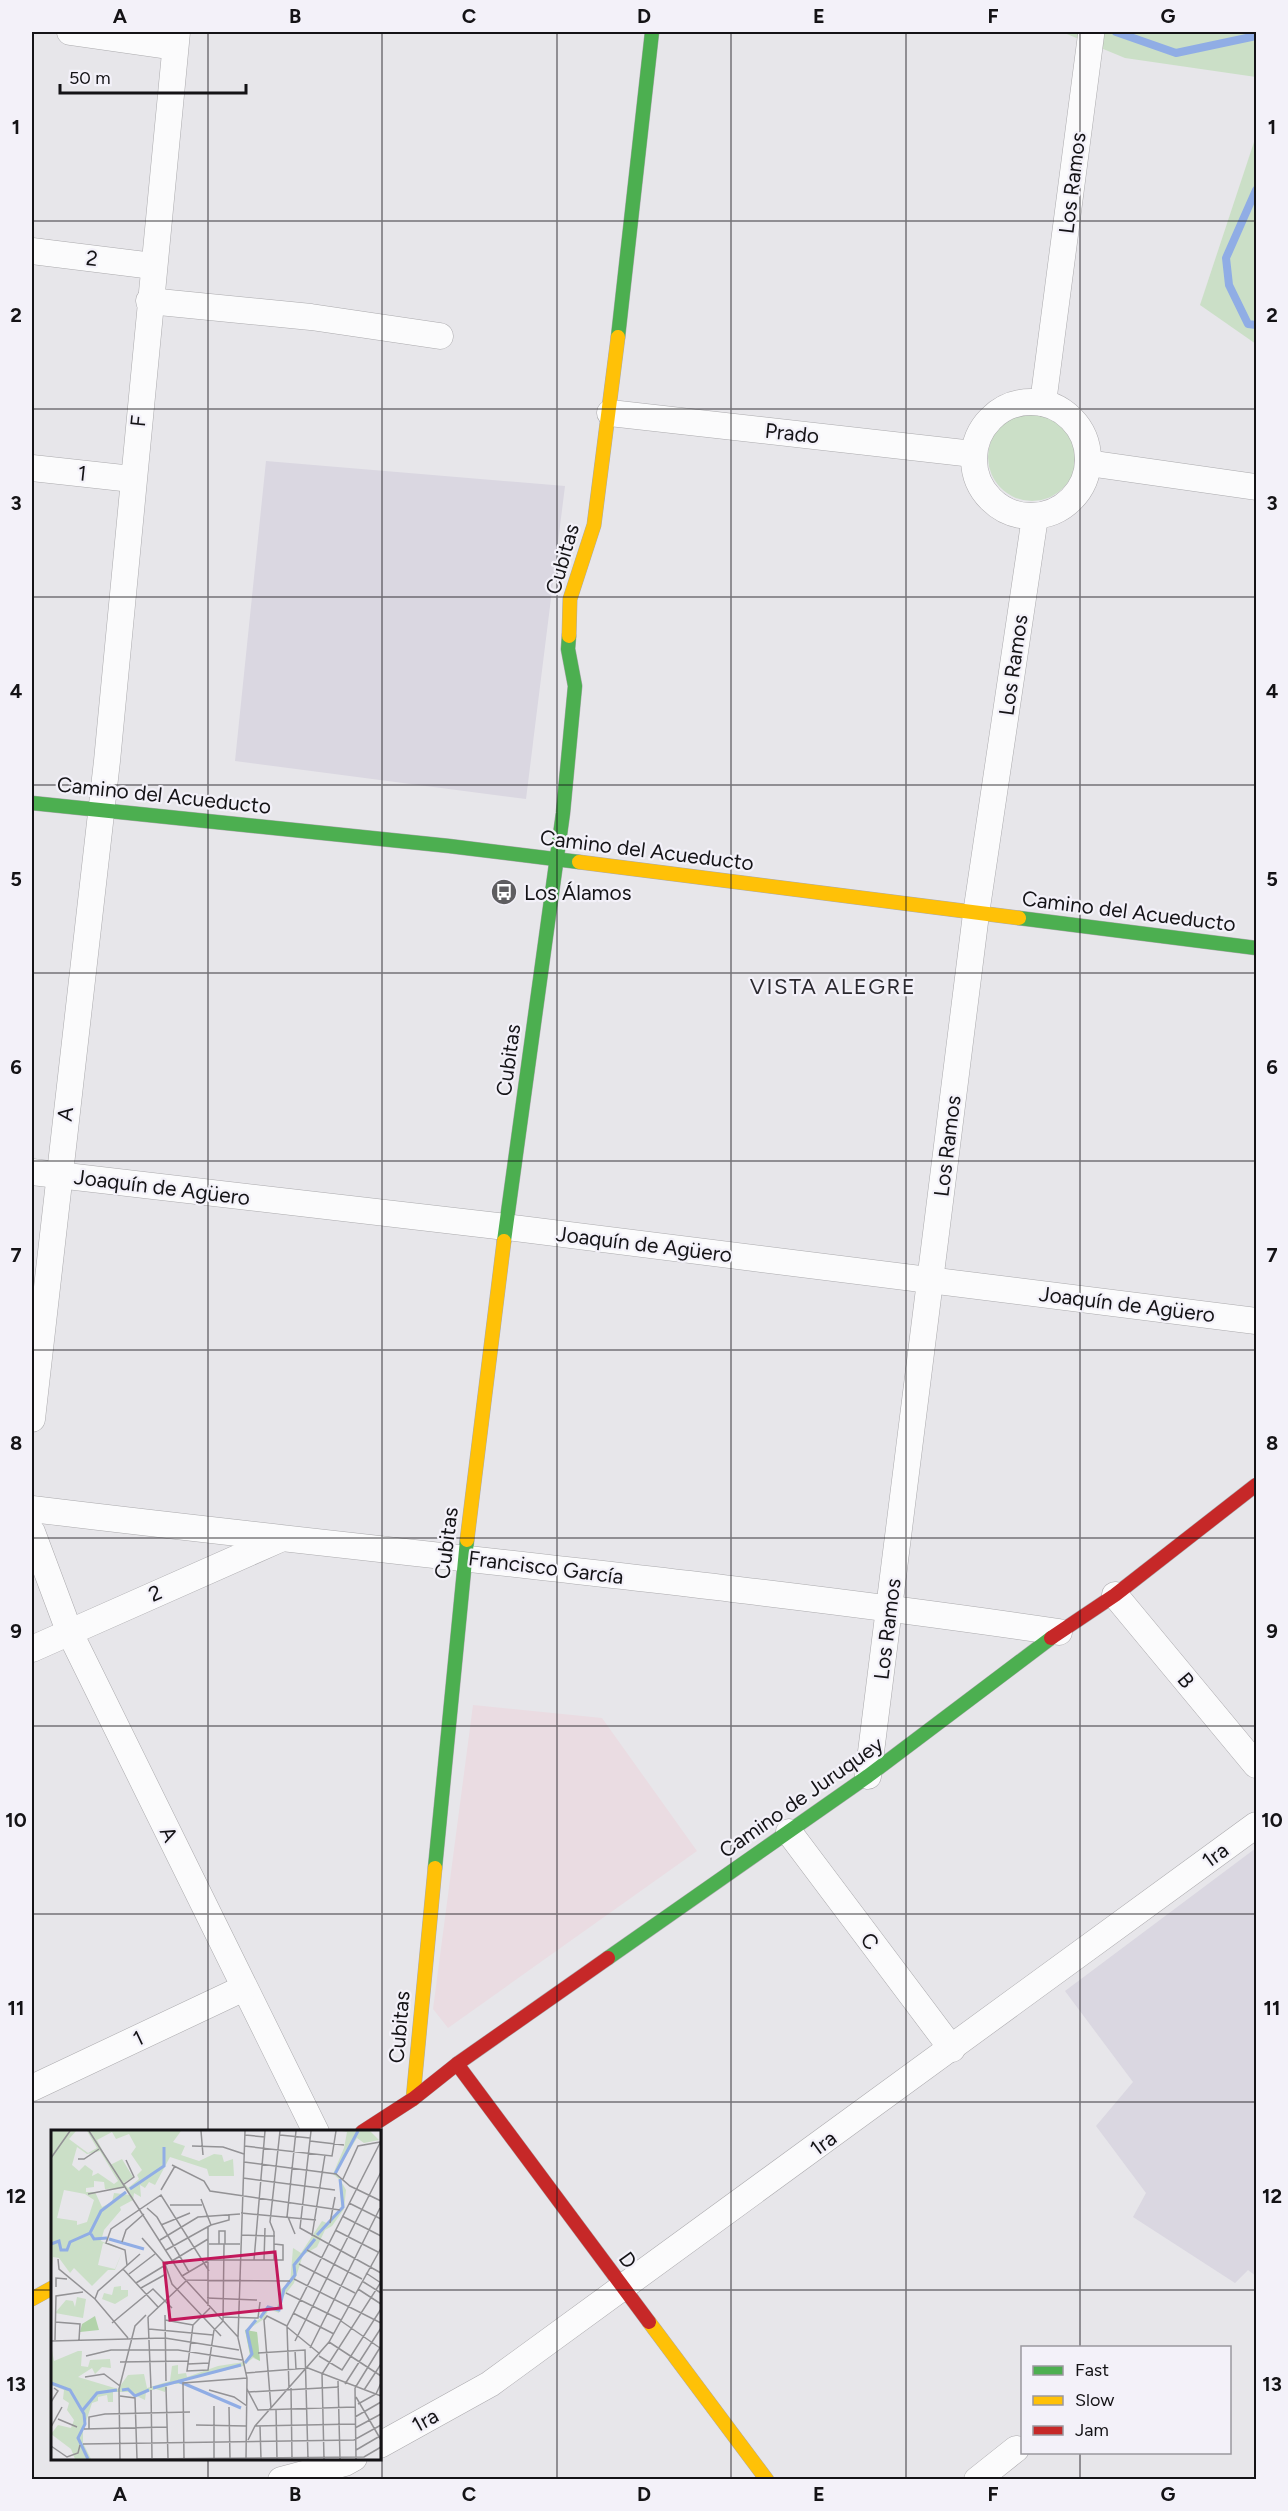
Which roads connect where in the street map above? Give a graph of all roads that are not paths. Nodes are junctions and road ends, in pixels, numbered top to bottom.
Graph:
1 (70, 32) edge
2 (652, 32) edge
3 (1091, 35) dead end
4 (176, 39) edge
5 (32, 251) edge
6 (153, 266) junction
7 (149, 301) junction
8 (440, 336) dead end
9 (1043, 403) junction
10 (610, 413) junction
11 (973, 454) junction
12 (1088, 463) junction
13 (32, 468) edge
14 (132, 479) junction
15 (1257, 487) edge
16 (1035, 517) junction
17 (32, 803) edge
18 (101, 810) junction
19 (557, 859) junction
20 (976, 914) junction
21 (1257, 948) edge
22 (32, 1172) edge
23 (57, 1175) junction
24 (506, 1227) junction
25 (930, 1279) junction
26 (1257, 1321) edge
27 (32, 1419) edge
28 (1257, 1485) edge
29 (32, 1509) edge
30 (32, 1532) edge
31 (279, 1539) junction
32 (465, 1557) junction
33 (1115, 1595) junction
34 (890, 1607) junction
35 (69, 1631) junction
36 (1059, 1632) junction
37 (32, 1648) edge
38 (1257, 1765) edge
39 (868, 1776) junction
40 (1257, 1825) edge
41 (789, 1832) junction
42 (244, 1988) junction
43 (952, 2049) junction
44 (458, 2064) junction
45 (32, 2088) edge
46 (413, 2099) junction
47 (315, 2130) edge
48 (365, 2130) edge
49 (624, 2289) junction
50 (51, 2290) edge
51 (32, 2299) edge
52 (381, 2444) edge
53 (1016, 2449) dead end
54 (350, 2460) edge
55 (281, 2480) edge
56 (767, 2480) edge
57 (977, 2480) edge

1 - 4 street
2 - 10 street, Cubitas
3 - 9 street, Los Ramos
4 - 6 street, F
5 - 6 street, 2
6 - 7 street, F
7 - 8 street
7 - 14 street, F
9 - 11 street
9 - 12 street
10 - 11 street, Prado
10 - 19 street, Cubitas
11 - 16 street
12 - 15 street
12 - 16 street
13 - 14 street, 1
14 - 18 street, F
16 - 20 street, Los Ramos
17 - 18 street, Camino del Acueducto
18 - 19 street, Camino del Acueducto
18 - 23 street, A
19 - 20 street, Camino del Acueducto
19 - 24 street, Cubitas
20 - 21 street, Camino del Acueducto
20 - 25 street, Los Ramos
22 - 23 street, Joaquín de Agüero
23 - 24 street, Joaquín de Agüero
23 - 27 street, A
24 - 25 street, Joaquín de Agüero
24 - 32 street, Cubitas
25 - 26 street, Joaquín de Agüero
25 - 34 street, Los Ramos
28 - 33 street, Camino de Juruquey
29 - 31 street, Francisco García
30 - 35 street, A
31 - 32 street, Francisco García
31 - 35 street, 2
32 - 34 street, Francisco García
32 - 46 street, Cubitas
33 - 36 street, Camino de Juruquey
33 - 38 street, B
34 - 36 street, Francisco García
34 - 39 street, Los Ramos
35 - 37 street, 2
35 - 42 street, A
36 - 39 street, Camino de Juruquey
39 - 41 street, Camino de Juruquey
40 - 43 street, 1ra
41 - 43 street, C
41 - 44 street, Camino de Juruquey
42 - 45 street, 1
42 - 47 street, A
43 - 49 street, 1ra
44 - 46 street, Camino de Juruquey
44 - 49 street, D
46 - 48 street, Camino de Juruquey
49 - 52 street, 1ra
49 - 56 street, D
50 - 51 street
53 - 57 street
54 - 55 street

